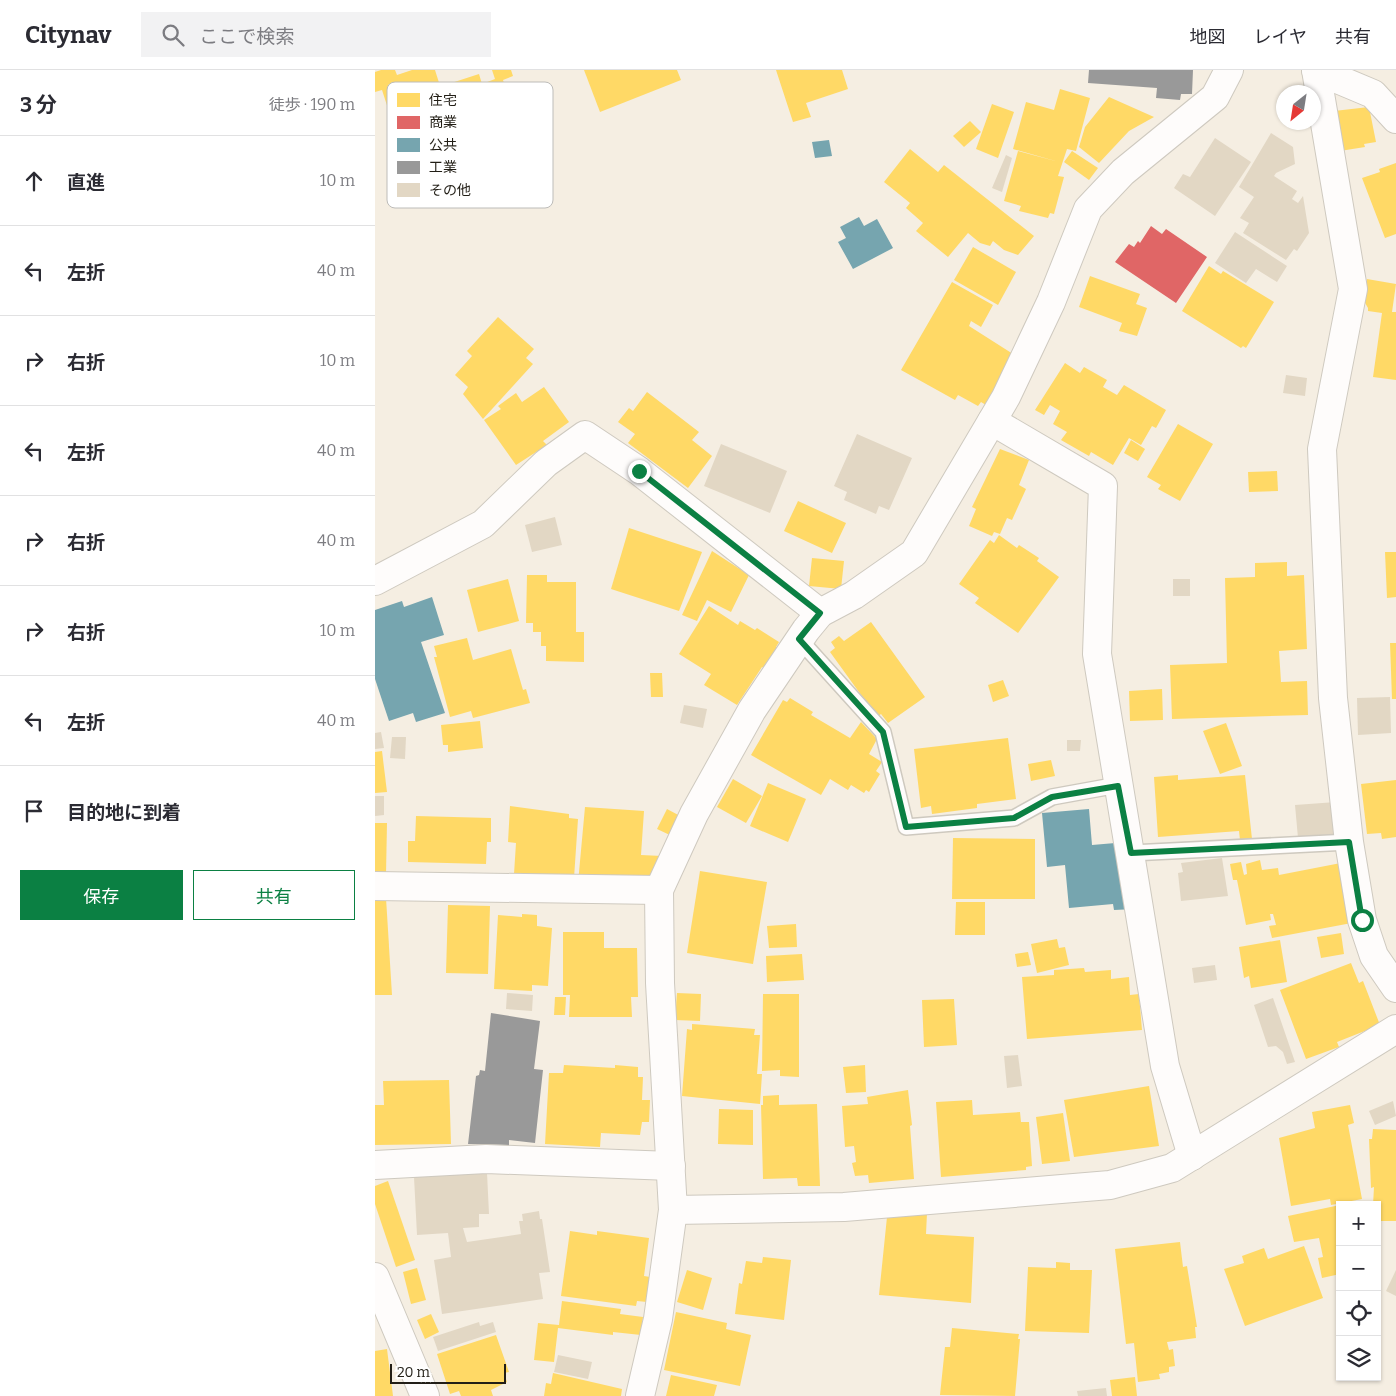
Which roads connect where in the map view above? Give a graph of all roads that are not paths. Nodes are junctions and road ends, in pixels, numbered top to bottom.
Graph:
1 (1229, 70) edge
2 (1316, 70) edge
3 (1396, 119) edge
4 (992, 421) junction
5 (375, 581) edge
6 (820, 613) junction
7 (799, 639) junction
8 (1118, 786) junction
9 (1349, 842) junction
10 (1131, 853) junction
11 (375, 886) edge
12 (659, 890) junction
13 (1396, 988) edge
14 (1396, 1029) edge
15 (1192, 1156) junction
16 (375, 1165) edge
17 (671, 1166) junction
18 (673, 1210) junction
19 (375, 1277) edge
20 (425, 1396) edge
21 (640, 1396) edge

1 - 4 street
2 - 3 street
2 - 9 street
4 - 6 street
4 - 8 street
5 - 6 street
6 - 7 street
7 - 8 lane
7 - 12 street
8 - 10 street
9 - 10 lane
9 - 13 street
10 - 15 street
11 - 12 street
12 - 17 street
14 - 15 street
15 - 18 street
16 - 17 street
17 - 18 street
18 - 21 street
19 - 20 street

